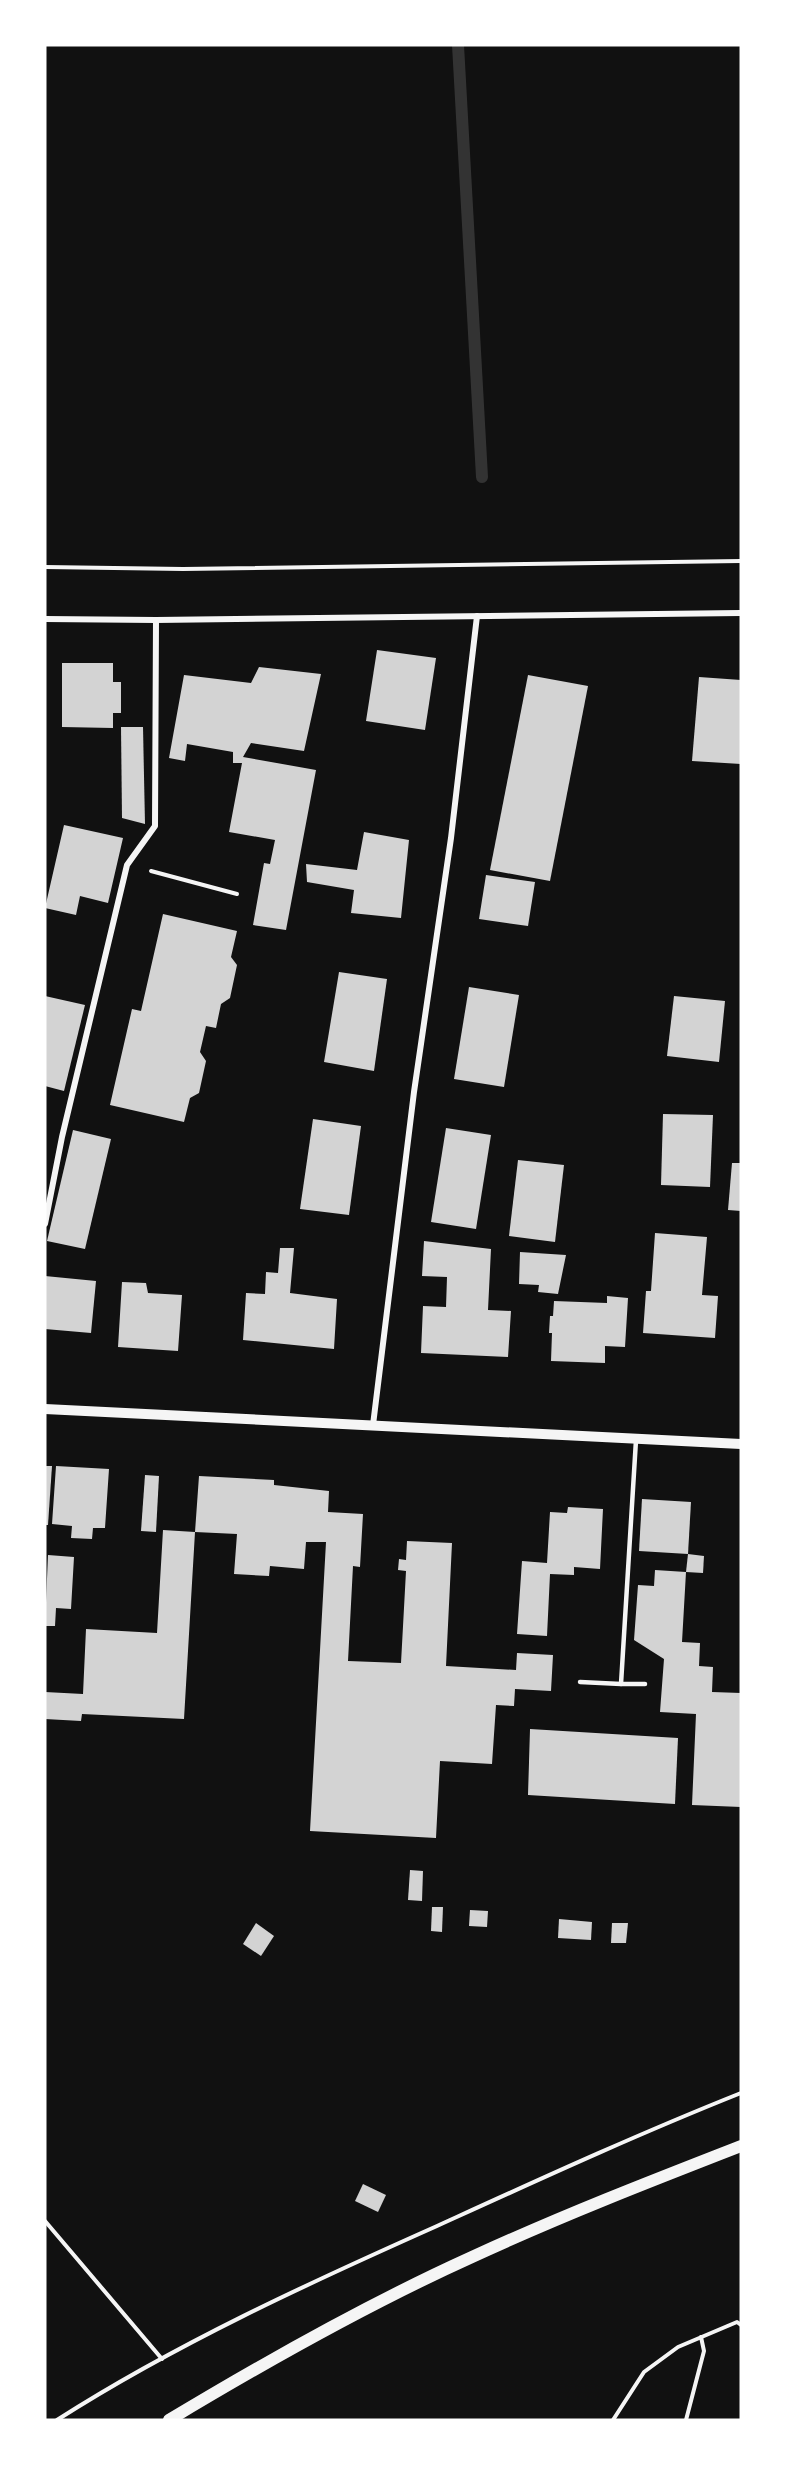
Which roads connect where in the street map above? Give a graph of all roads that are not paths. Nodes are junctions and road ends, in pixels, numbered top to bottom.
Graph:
1 (741, 613) edge
2 (477, 616) junction
3 (45, 619) edge
4 (156, 620) junction
5 (45, 1224) edge
6 (45, 1409) edge
7 (372, 1425) junction
8 (636, 1438) junction
9 (741, 1444) edge
10 (580, 1682) dead end
11 (621, 1684) junction
12 (645, 1684) dead end
13 (741, 2146) edge
14 (169, 2420) edge

1 - 2 street
2 - 4 street
2 - 7 street
3 - 4 street
4 - 5 street
6 - 7 street
7 - 8 street
8 - 9 street
8 - 11 lane
10 - 11 lane
11 - 12 lane
13 - 14 main road

